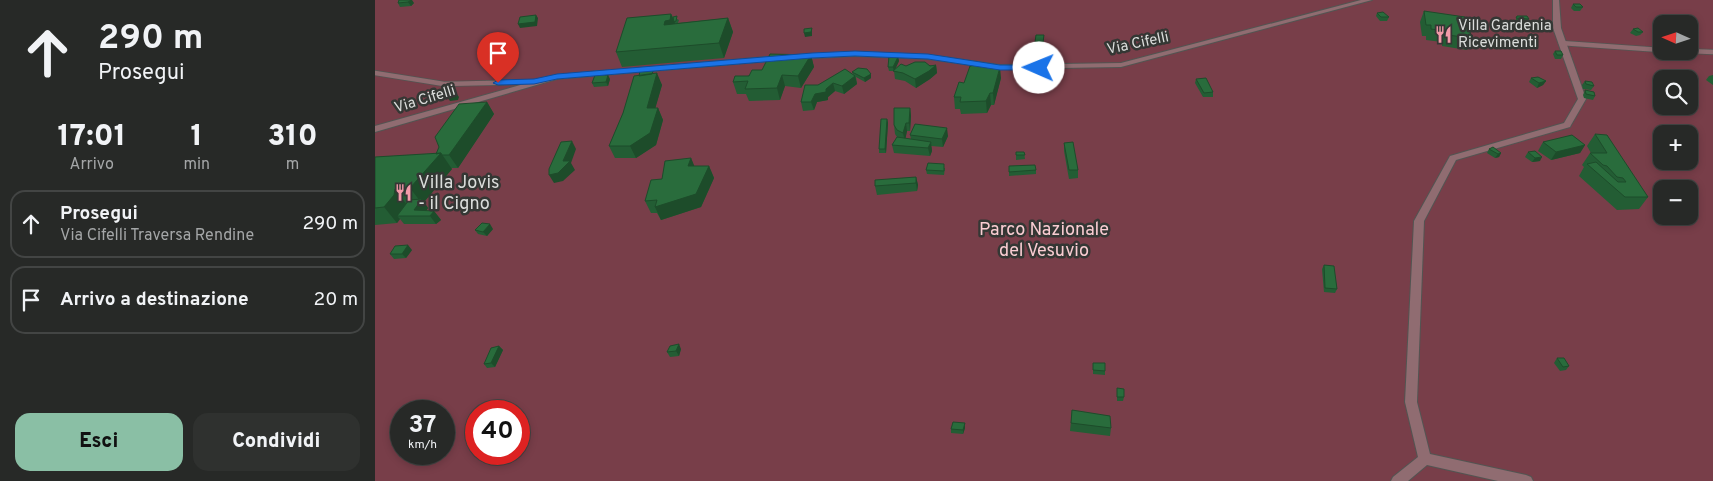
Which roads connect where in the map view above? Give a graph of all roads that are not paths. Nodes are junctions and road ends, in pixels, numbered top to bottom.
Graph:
1 (1369, 0) edge
2 (1556, 0) edge
3 (1561, 44) junction
4 (1653, 50) edge
5 (1698, 51) edge
6 (1713, 52) edge
7 (375, 73) edge
8 (534, 82) junction
9 (375, 129) edge
10 (1425, 459) junction
11 (1398, 481) edge
12 (1526, 481) edge

1 - 8 street, Via Cifelli
2 - 3 street
3 - 4 lane
3 - 10 street
5 - 6 lane
7 - 8 lane
8 - 9 street, Via Cifelli
10 - 11 street
10 - 12 street

